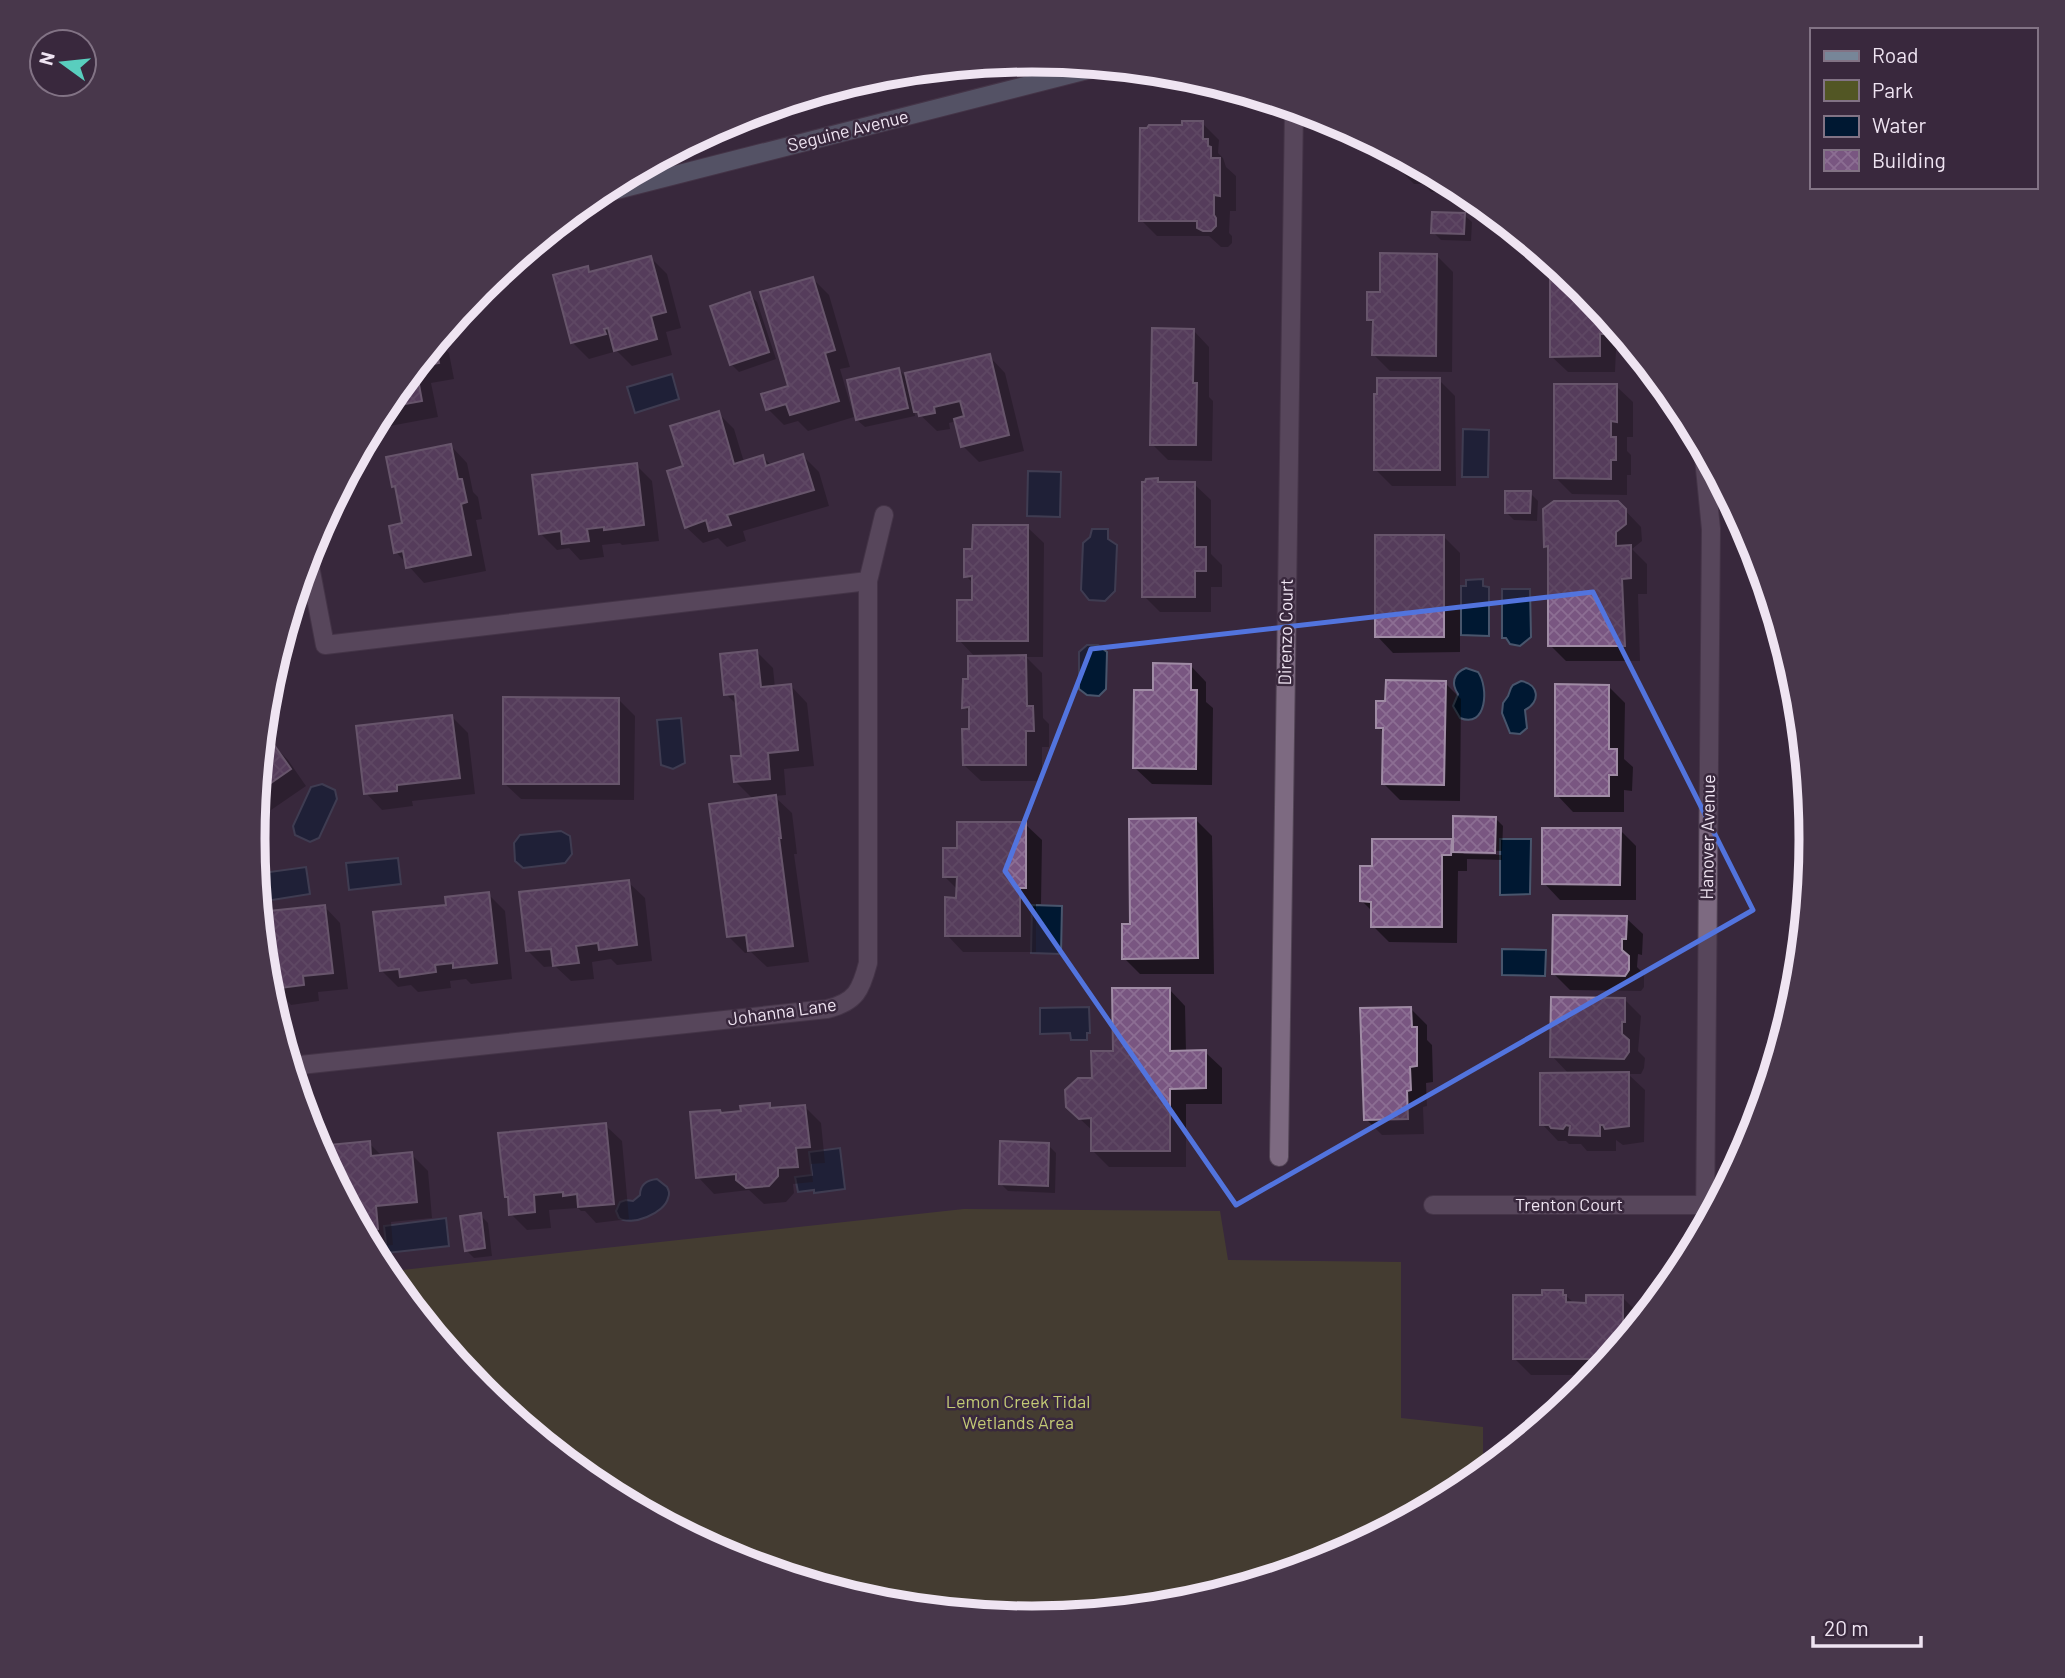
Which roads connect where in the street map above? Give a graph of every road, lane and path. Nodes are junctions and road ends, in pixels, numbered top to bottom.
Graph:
1 (1076, 73) edge
2 (1294, 118) edge
3 (630, 187) edge
4 (1705, 470) edge
5 (884, 515) dead end
6 (312, 577) edge
7 (868, 581) junction
8 (299, 1065) edge
9 (1279, 1157) dead end
10 (1433, 1205) dead end
11 (1705, 1205) joint

1 - 3 street, Seguine Avenue
2 - 9 street, Direnzo Court
4 - 11 street, Hanover Avenue
5 - 7 street, Johanna Lane
6 - 7 street
7 - 8 street, Johanna Lane
10 - 11 street, Trenton Court

